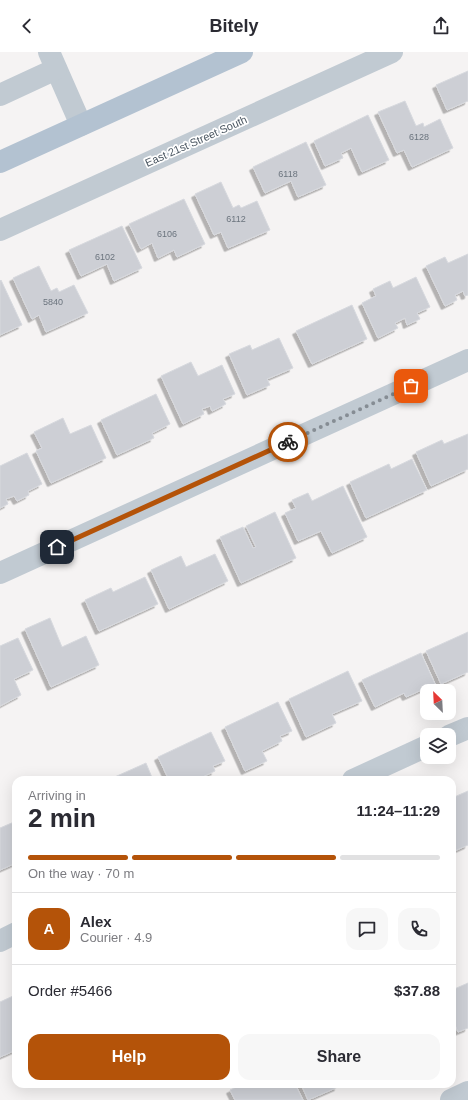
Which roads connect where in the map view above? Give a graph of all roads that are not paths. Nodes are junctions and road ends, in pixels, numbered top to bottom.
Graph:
1 (242, 52) edge
2 (392, 52) edge
3 (52, 61) edge
4 (0, 95) edge
5 (81, 125) junction
6 (0, 162) edge
7 (0, 230) edge
8 (468, 360) edge
9 (0, 573) edge
10 (468, 728) edge
11 (456, 733) edge
12 (420, 749) edge
13 (362, 776) edge
14 (12, 935) edge
15 (0, 941) edge
16 (468, 1092) edge
17 (451, 1100) edge

1 - 5 main road
2 - 7 street, East 21st Street South
3 - 4 street
3 - 5 street
5 - 6 main road
8 - 9 street
10 - 11 street
12 - 13 street
14 - 15 street
16 - 17 street

